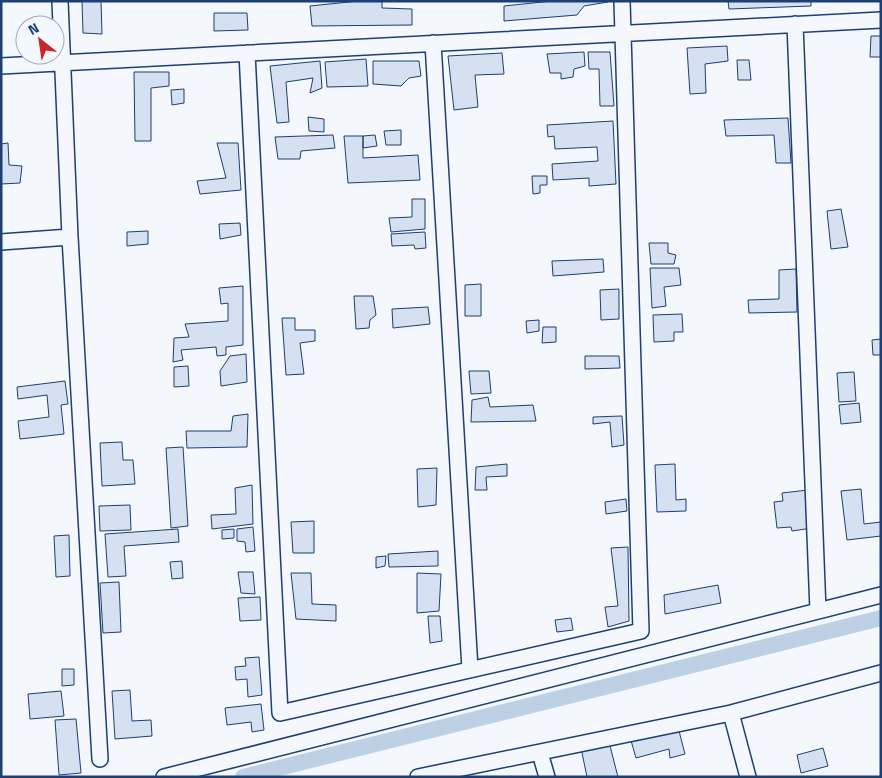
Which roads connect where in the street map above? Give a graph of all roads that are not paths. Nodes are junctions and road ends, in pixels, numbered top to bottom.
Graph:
1 (60, 1) edge
2 (622, 1) edge
3 (60, 15) edge
4 (881, 20) edge
5 (795, 24) junction
6 (623, 33) junction
7 (433, 43) junction
8 (247, 53) junction
9 (65, 63) edge
10 (21, 65) edge
11 (61, 65) edge
12 (1, 66) edge
13 (70, 237) junction
14 (1, 242) edge
15 (881, 596) edge
16 (818, 611) junction
17 (470, 669) junction
18 (881, 673) edge
19 (731, 713) junction
20 (540, 753) junction
21 (100, 759) dead end
22 (164, 777) edge
23 (418, 777) edge
24 (547, 777) edge
25 (748, 777) edge

1 - 3 street
2 - 6 street
4 - 5 street
5 - 6 street
5 - 16 street
6 - 7 street
6 - 17 street
7 - 8 street
7 - 17 street
8 - 9 street
8 - 17 street
10 - 12 street
11 - 13 street
13 - 14 street
13 - 21 street
15 - 16 street
16 - 22 street
18 - 19 street
19 - 20 street
19 - 25 street
20 - 23 street
20 - 24 street

